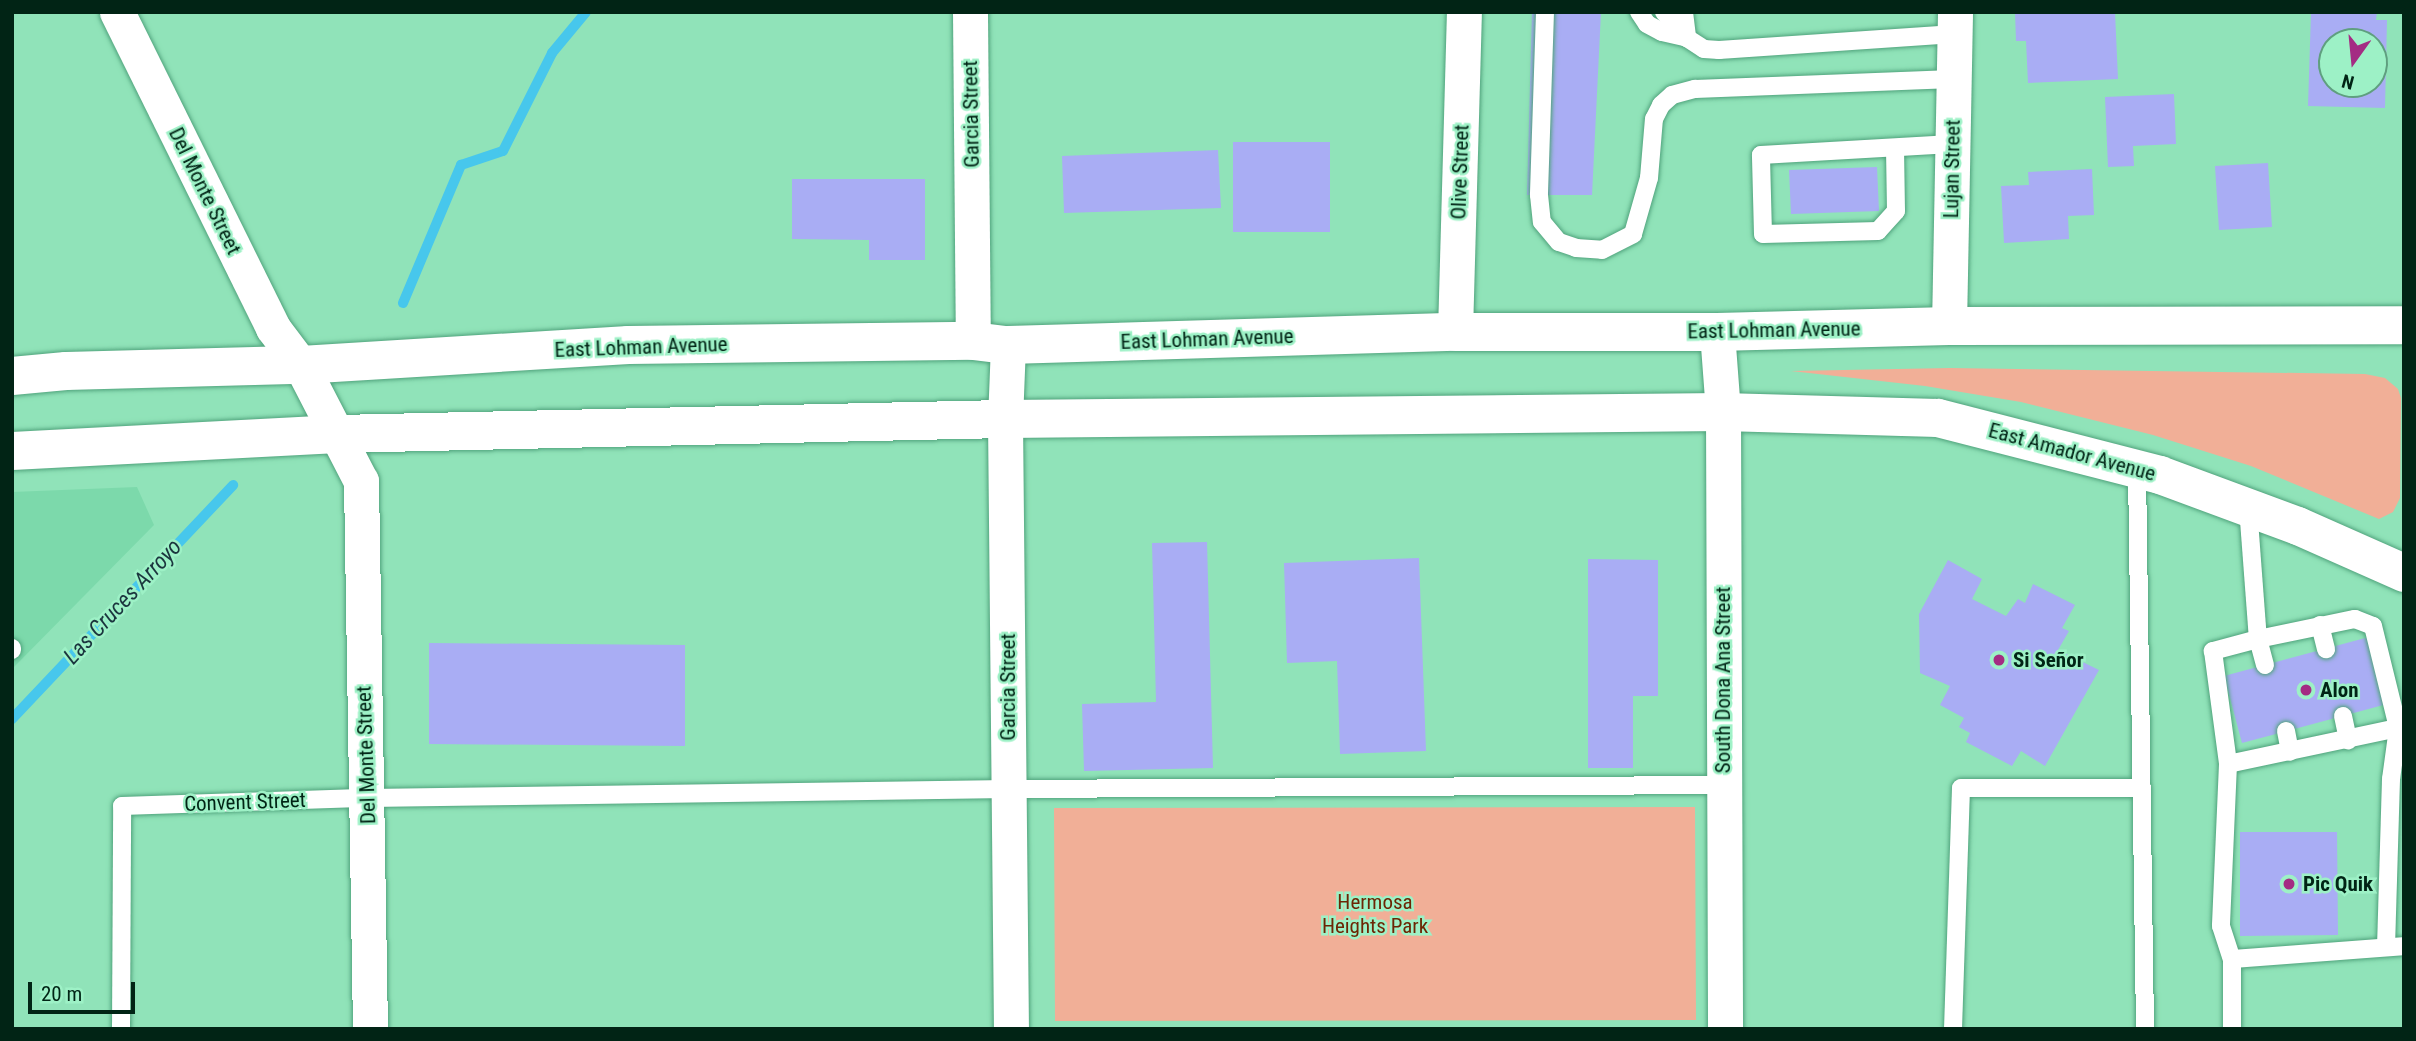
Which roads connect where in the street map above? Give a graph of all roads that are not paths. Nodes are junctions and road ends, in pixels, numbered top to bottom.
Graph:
1 (117, 12) edge
2 (970, 12) edge
3 (1464, 12) edge
4 (1545, 12) edge
5 (1639, 12) edge
6 (1664, 12) edge
7 (1684, 12) edge
8 (1955, 23) edge
9 (1687, 38) junction
10 (1953, 79) junction
11 (1952, 144) junction
12 (1895, 149) junction
13 (2404, 325) edge
14 (1948, 326) junction
15 (1455, 332) junction
16 (1717, 332) junction
17 (991, 343) junction
18 (301, 365) junction
19 (12, 376) edge
20 (1723, 412) junction
21 (1005, 419) junction
22 (338, 435) junction
23 (12, 451) edge
24 (2137, 469) junction
25 (2248, 507) junction
26 (2404, 573) edge
27 (2320, 625) junction
28 (2258, 639) junction
29 (2326, 649) dead end
30 (2265, 665) dead end
31 (2343, 716) dead end
32 (2398, 728) junction
33 (2286, 731) dead end
34 (2348, 740) junction
35 (2290, 752) junction
36 (2228, 764) junction
37 (2397, 779) edge
38 (1723, 785) junction
39 (2142, 788) junction
40 (1008, 789) junction
41 (368, 798) junction
42 (2395, 946) edge
43 (2232, 959) junction
44 (121, 1029) edge
45 (370, 1029) edge
46 (1011, 1029) edge
47 (1725, 1029) edge
48 (1953, 1029) edge
49 (2145, 1029) edge
50 (2232, 1029) edge

1 - 18 street, Del Monte Street
2 - 17 street, Garcia Street
3 - 15 street, Olive Street
4 - 10 lane
5 - 9 lane
6 - 9 lane
7 - 9 lane
8 - 9 lane
8 - 10 street, Lujan Street
10 - 11 street, Lujan Street
11 - 12 lane
11 - 14 street, Lujan Street
12 - 12 lane
13 - 14 main road, East Lohman Avenue
14 - 16 main road, East Lohman Avenue
15 - 16 main road, East Lohman Avenue
15 - 17 main road, East Lohman Avenue
16 - 20 street, South Dona Ana Street
17 - 18 main road, East Lohman Avenue
17 - 21 street, Garcia Street
18 - 19 main road, East Lohman Avenue
18 - 22 street, Del Monte Street
20 - 21 main road
20 - 24 main road, East Amador Avenue
20 - 38 street, South Dona Ana Street
21 - 22 main road
21 - 40 street, Garcia Street
22 - 23 main road
22 - 41 street, Del Monte Street
24 - 25 main road, East Amador Avenue
24 - 39 lane
25 - 26 main road, East Amador Avenue
25 - 28 lane
27 - 28 lane
27 - 29 lane
27 - 32 lane
28 - 30 lane
28 - 36 lane
31 - 34 lane
32 - 34 lane
32 - 37 lane
33 - 35 lane
34 - 35 lane
35 - 36 lane
36 - 43 lane
37 - 42 lane
38 - 40 lane, Convent Street
38 - 47 street, South Dona Ana Street
39 - 48 lane
39 - 49 lane
40 - 41 lane, Convent Street
40 - 46 street, Garcia Street
41 - 44 lane, Convent Street
41 - 45 street, Del Monte Street
42 - 43 lane
43 - 50 lane

